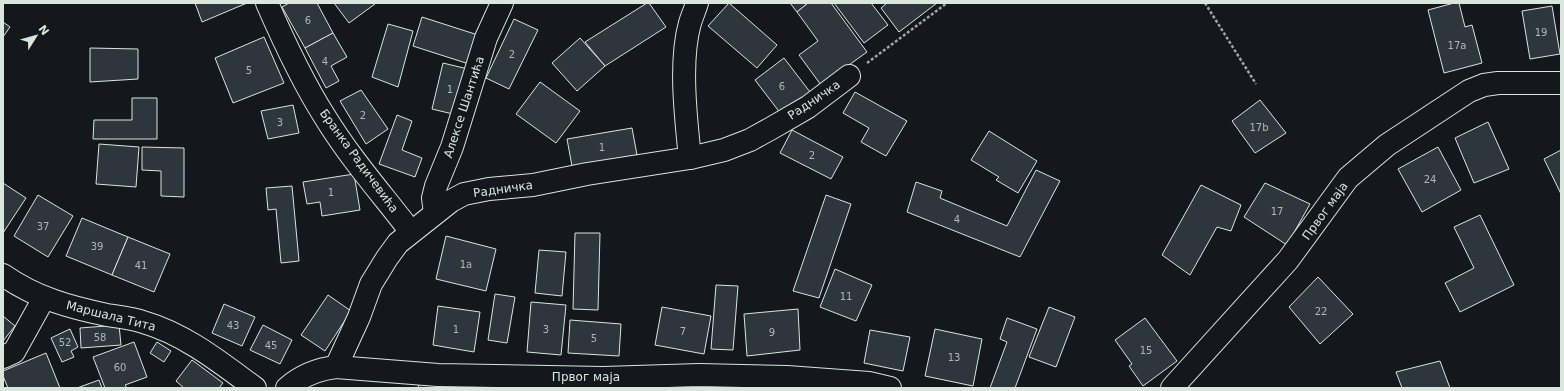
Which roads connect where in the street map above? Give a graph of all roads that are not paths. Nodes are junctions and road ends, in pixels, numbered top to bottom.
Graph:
1 (267, 3) edge
2 (502, 3) edge
3 (697, 3) edge
4 (849, 76) road end
5 (1561, 83) edge
6 (690, 158) junction
7 (435, 213) junction
8 (411, 232) junction
9 (3, 276) edge
10 (44, 298) junction
11 (3, 357) edge
12 (336, 367) junction
13 (255, 388) edge
14 (287, 388) edge
15 (890, 388) edge
16 (1172, 388) edge

1 - 8 street, Бранка Радичевића
2 - 7 street, Алексе Шантића
3 - 6 street
4 - 6 street, Радничка
5 - 16 street, Првог маја
6 - 7 street, Радничка
7 - 8 street, Радничка
8 - 12 street, Радничка
9 - 10 street, Маршала Тита
10 - 11 street
10 - 13 street, Маршала Тита
12 - 14 street, Првог маја
12 - 15 street, Првог маја

